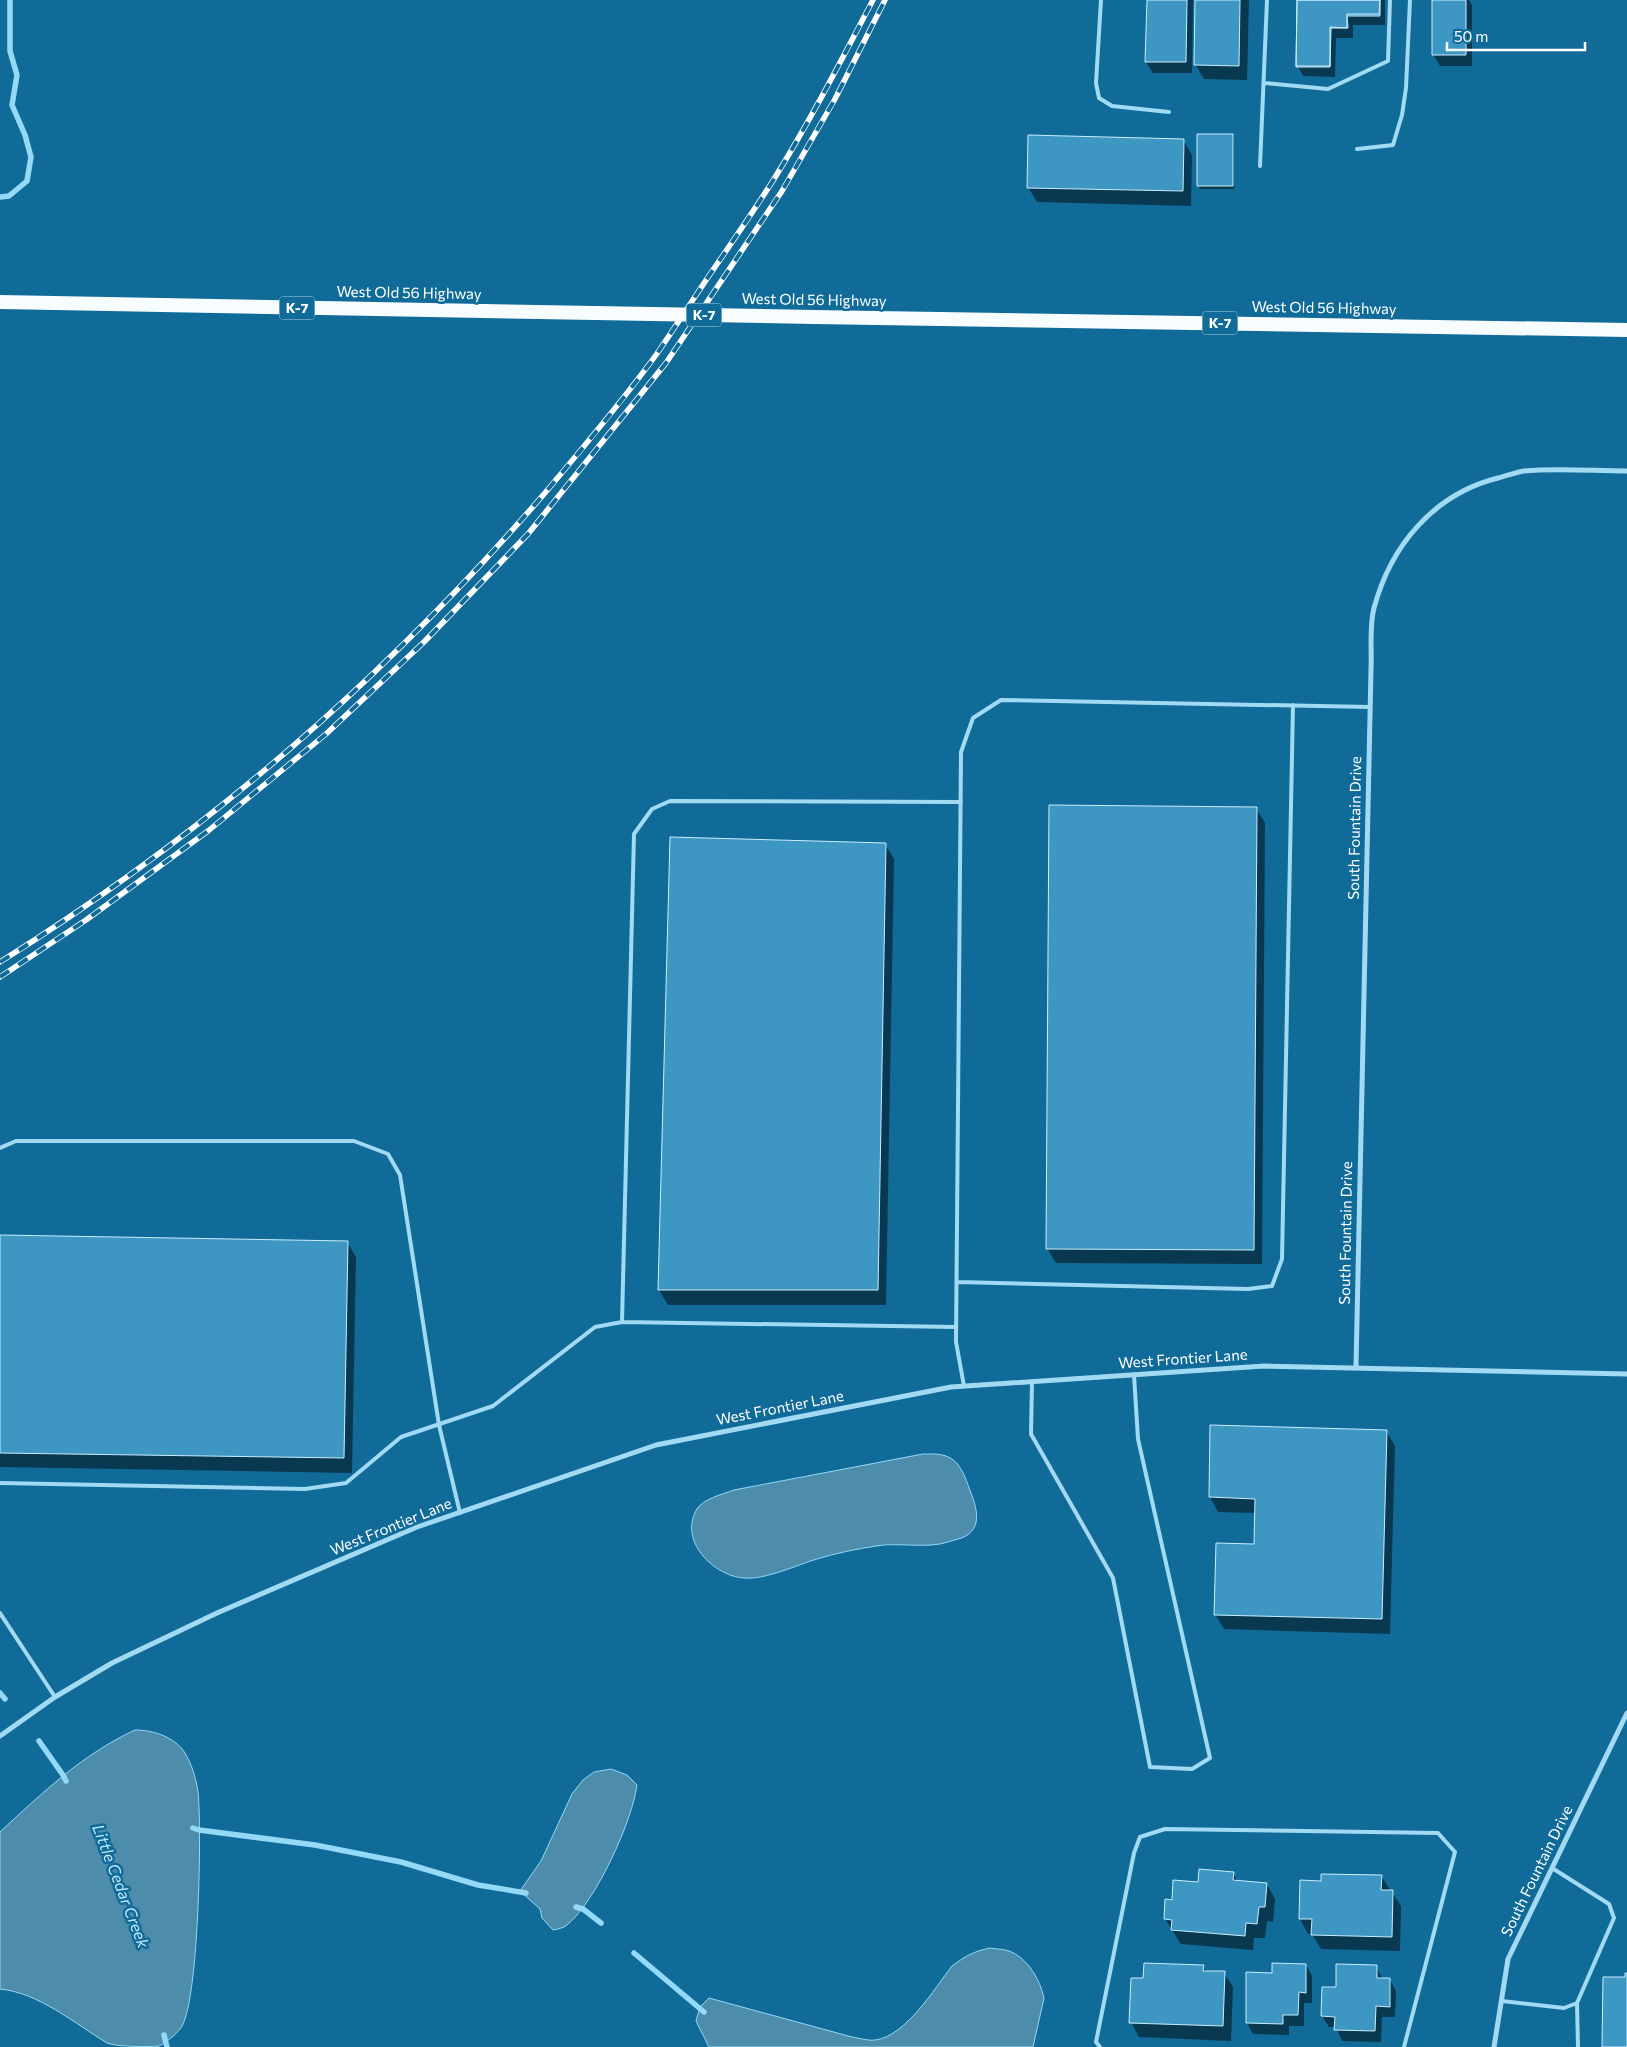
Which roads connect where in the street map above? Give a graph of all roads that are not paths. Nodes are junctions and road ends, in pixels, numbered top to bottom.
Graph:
1 (1101, 0) edge
2 (1267, 0) edge
3 (1390, 0) edge
4 (1410, 0) edge
5 (1265, 83) junction
6 (1169, 112) dead end
7 (1357, 149) dead end
8 (1260, 166) dead end
9 (0, 302) edge
10 (1627, 330) edge
11 (1627, 471) edge
12 (1293, 705) junction
13 (1370, 707) junction
14 (961, 802) junction
15 (0, 1148) edge
16 (957, 1282) junction
17 (622, 1322) junction
18 (956, 1327) junction
19 (1356, 1367) junction
20 (1627, 1374) edge
21 (1134, 1375) junction
22 (1032, 1382) junction
23 (964, 1386) junction
24 (440, 1424) junction
25 (0, 1483) edge
26 (460, 1513) junction
27 (0, 1613) edge
28 (54, 1697) junction
29 (1627, 1713) edge
30 (0, 1736) edge
31 (1552, 1868) junction
32 (1502, 2001) junction
33 (1577, 2002) junction
34 (1100, 2047) edge
35 (1404, 2047) edge
36 (1494, 2047) edge
37 (1578, 2047) edge

1 - 6 lane
2 - 5 lane
3 - 5 lane
4 - 7 lane
5 - 8 lane
9 - 10 highway, West Old 56 Highway / K-7, bridge
11 - 13 street, South Fountain Drive
12 - 13 lane
12 - 14 lane
12 - 16 lane
13 - 19 street, South Fountain Drive
14 - 16 lane
14 - 17 lane
15 - 24 lane
16 - 18 lane
17 - 18 lane
17 - 24 lane
18 - 23 lane
19 - 20 street, West Frontier Lane
19 - 21 street, West Frontier Lane
21 - 22 street, West Frontier Lane
21 - 22 lane
22 - 23 street, West Frontier Lane
23 - 26 street, West Frontier Lane
24 - 25 lane
24 - 26 lane
26 - 28 street, West Frontier Lane
27 - 28 lane
28 - 30 street, West Frontier Lane
29 - 31 street, South Fountain Drive
31 - 32 street, South Fountain Drive
31 - 33 lane
32 - 33 lane
32 - 36 street, South Fountain Drive
33 - 37 lane
34 - 35 lane

